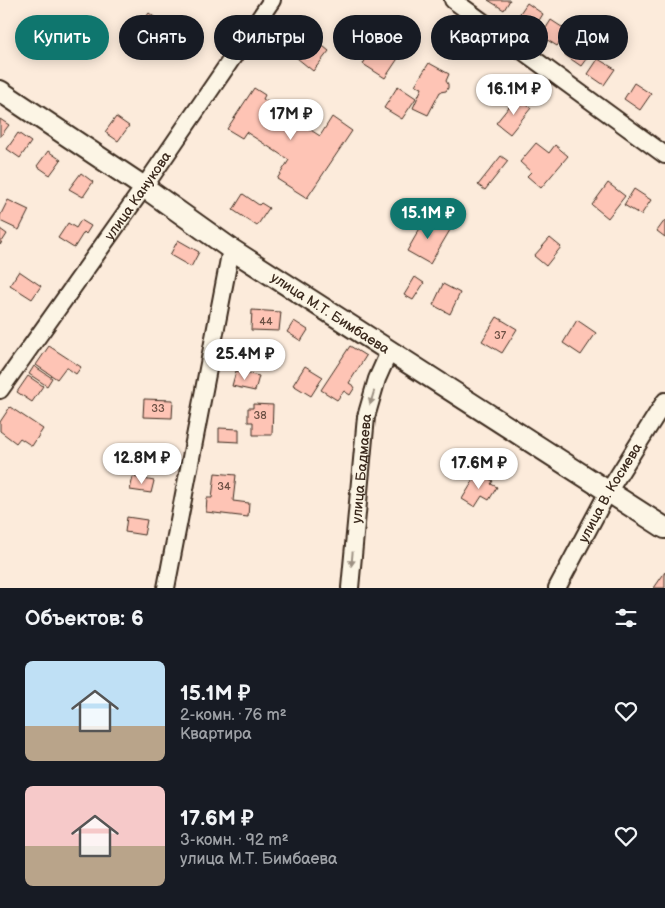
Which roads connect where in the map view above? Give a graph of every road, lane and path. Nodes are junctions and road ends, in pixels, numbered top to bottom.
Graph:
1 (272, 0) edge
2 (453, 0) edge
3 (0, 91) edge
4 (665, 155) edge
5 (144, 187) junction
6 (231, 250) junction
7 (389, 352) junction
8 (0, 390) edge
9 (665, 400) edge
10 (608, 492) junction
11 (665, 528) edge
12 (166, 588) edge
13 (350, 588) edge
14 (557, 588) edge

1 - 5 street, улица Канукова
2 - 4 street
3 - 5 main road, улица М.Т. Бимбаева
5 - 6 main road, улица М.Т. Бимбаева
5 - 8 street, улица Канукова
6 - 7 main road, улица М.Т. Бимбаева
6 - 12 street
7 - 10 main road, улица М.Т. Бимбаева
7 -> 13 street, улица Бадмаева
9 - 10 street, улица В. Косиева
10 - 11 main road, улица М.Т. Бимбаева
10 - 14 street, улица В. Косиева

